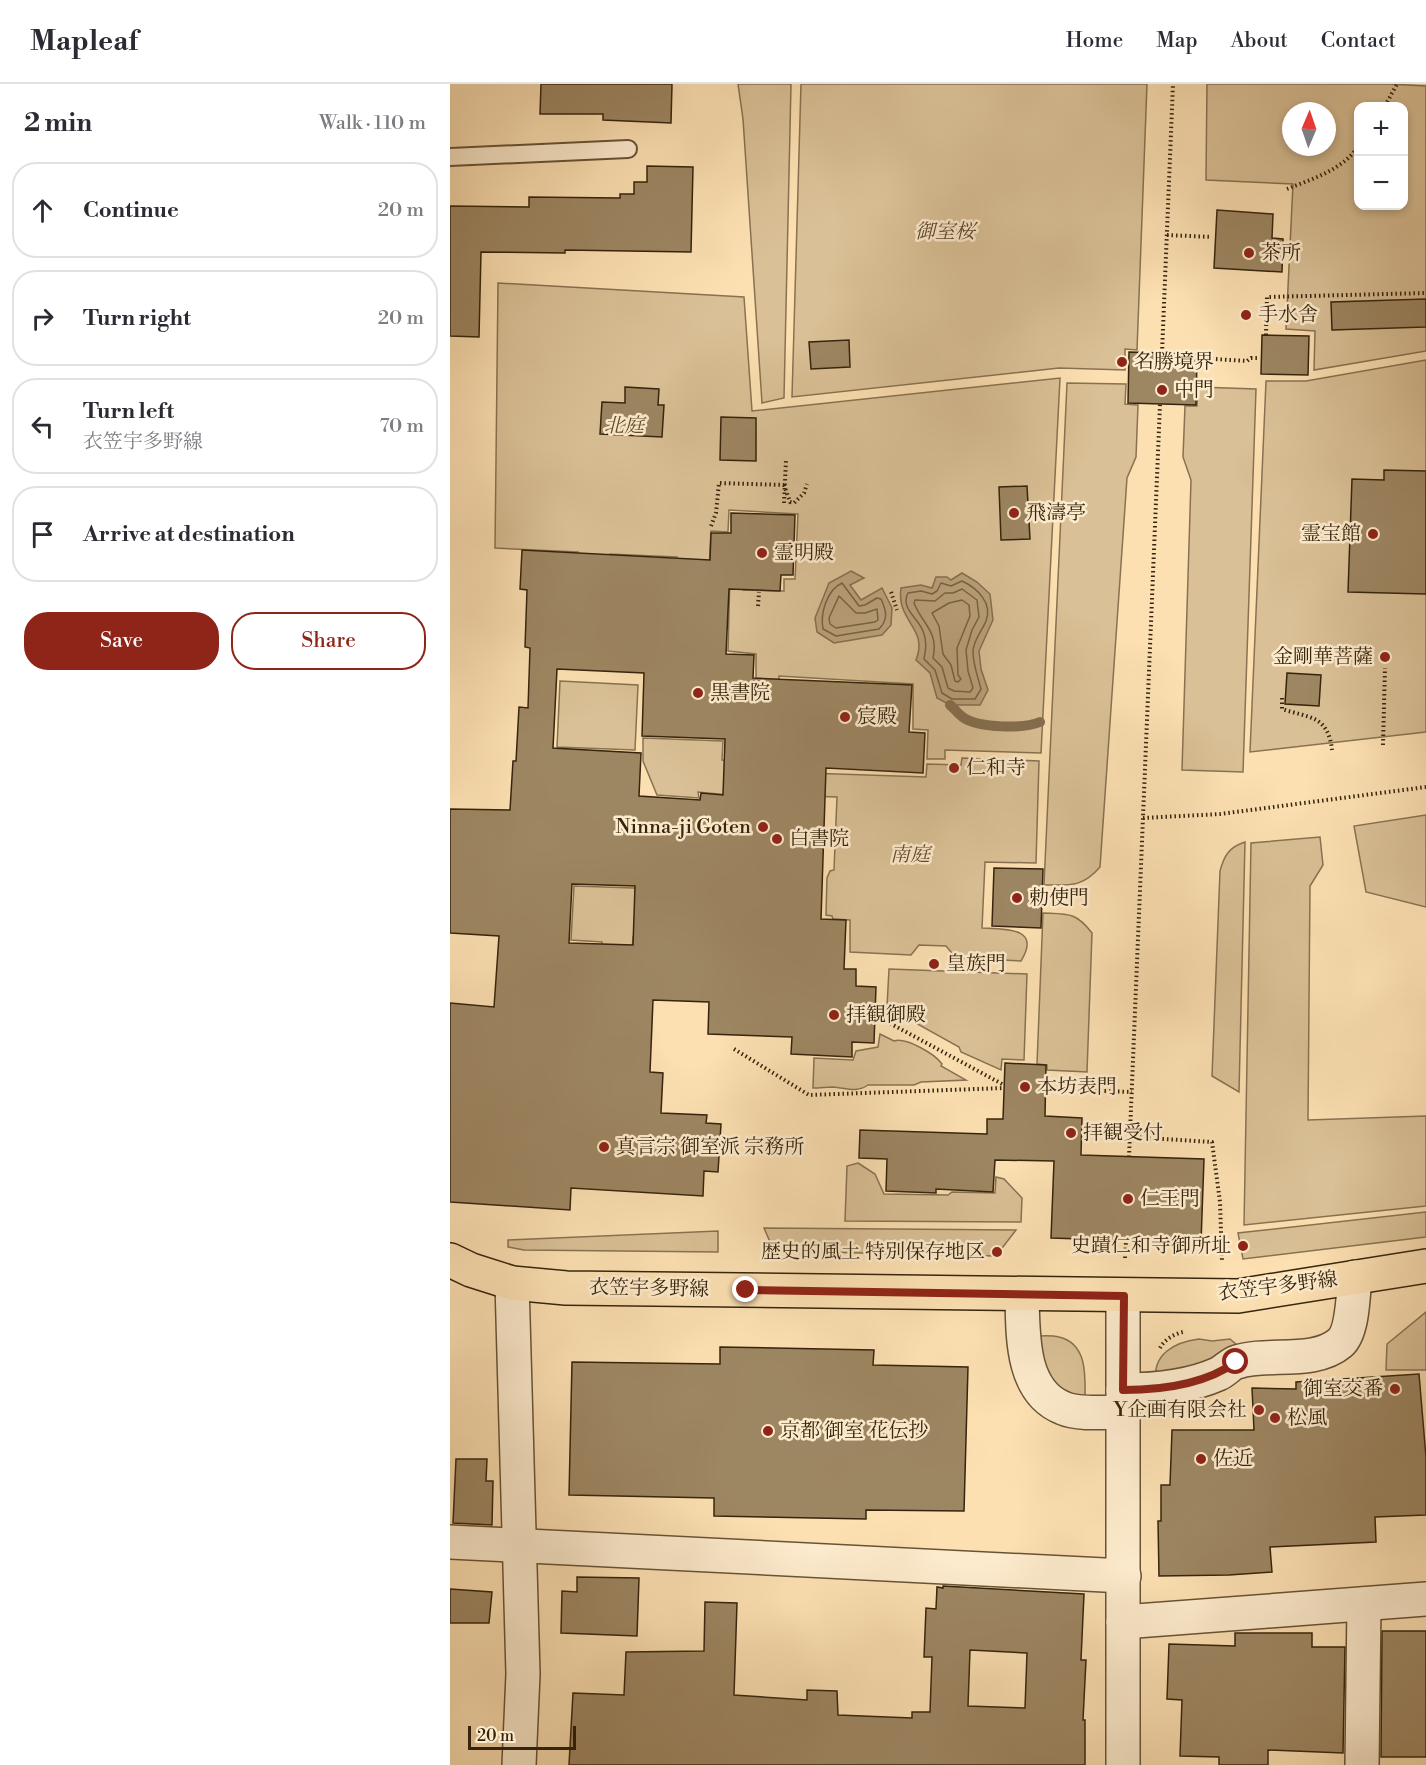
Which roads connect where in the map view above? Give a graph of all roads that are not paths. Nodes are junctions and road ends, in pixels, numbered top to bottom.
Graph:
1 (628, 150) dead end
2 (450, 157) edge
3 (450, 1260) edge
4 (1426, 1266) edge
5 (1355, 1277) junction
6 (512, 1283) junction
7 (1022, 1294) junction
8 (1124, 1296) junction
9 (1123, 1401) junction
10 (450, 1542) edge
11 (520, 1545) junction
12 (1124, 1576) junction
13 (1426, 1599) edge
14 (1364, 1604) junction
15 (1124, 1622) junction
16 (519, 1765) edge
17 (1123, 1765) edge
18 (1362, 1765) edge

1 - 2 lane
3 - 6 main road, 衣笠宇多野線
4 - 5 main road, 衣笠宇多野線
5 - 8 main road, 衣笠宇多野線
5 - 9 street
6 - 7 main road, 衣笠宇多野線
6 - 11 street
7 - 8 main road, 衣笠宇多野線
7 - 9 street
8 - 9 street
9 - 12 street
10 - 11 street
11 - 12 street
11 - 16 street
12 - 15 street
13 - 14 street
14 - 15 street
14 - 18 street
15 - 17 street

